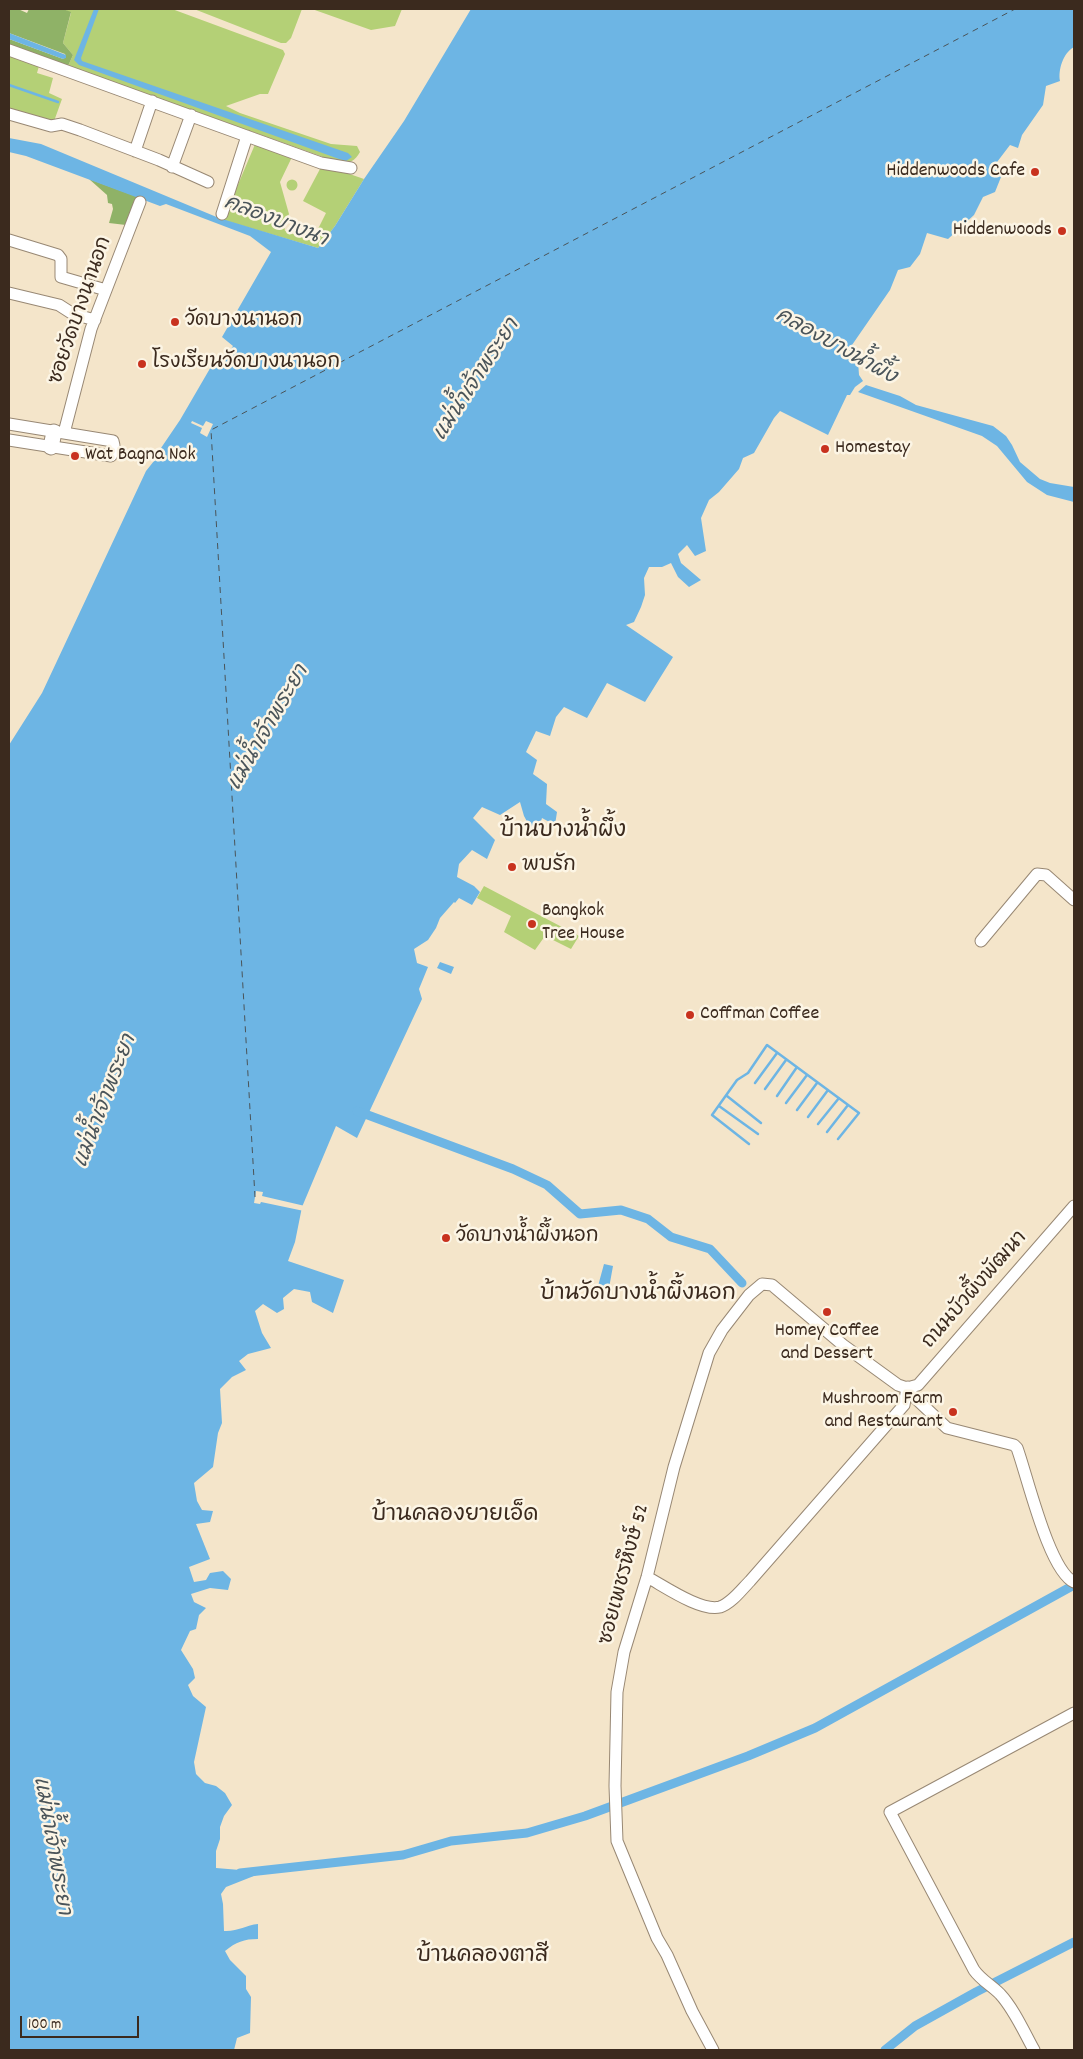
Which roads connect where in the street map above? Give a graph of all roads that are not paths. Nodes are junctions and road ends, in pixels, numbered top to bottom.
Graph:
1 (9, 50) edge
2 (152, 101) junction
3 (9, 114) edge
4 (191, 116) junction
5 (247, 136) junction
6 (135, 151) junction
7 (172, 167) junction
8 (351, 168) dead end
9 (208, 182) dead end
10 (140, 202) dead end
11 (222, 214) dead end
12 (9, 240) edge
13 (106, 290) junction
14 (9, 293) edge
15 (95, 320) junction
16 (9, 424) edge
17 (56, 437) junction
18 (9, 440) edge
19 (1074, 900) edge
20 (981, 941) dead end
21 (1074, 1206) edge
22 (905, 1387) junction
23 (648, 1577) junction
24 (1072, 1581) edge
25 (1074, 1713) edge
26 (713, 2050) edge
27 (1034, 2050) edge

1 - 2 street
2 - 4 street
2 - 6 street
3 - 6 street
4 - 5 street
4 - 7 street
5 - 8 street
5 - 11 street
6 - 7 street
7 - 9 street
10 - 13 street, ซอยวัดบางนานอก
12 - 13 street
13 - 15 street, ซอยวัดบางนานอก
14 - 15 street
15 - 17 street, ซอยวัดบางนานอก
16 - 17 street
17 - 18 street
19 - 20 street
21 - 22 street, ถนนบัวผึ้งพัฒนา
22 - 23 street
22 - 23 street, ซอยเพชรหึงษ์ 52
22 - 24 street
23 - 26 street, ซอยเพชรหึงษ์ 52
25 - 27 street

